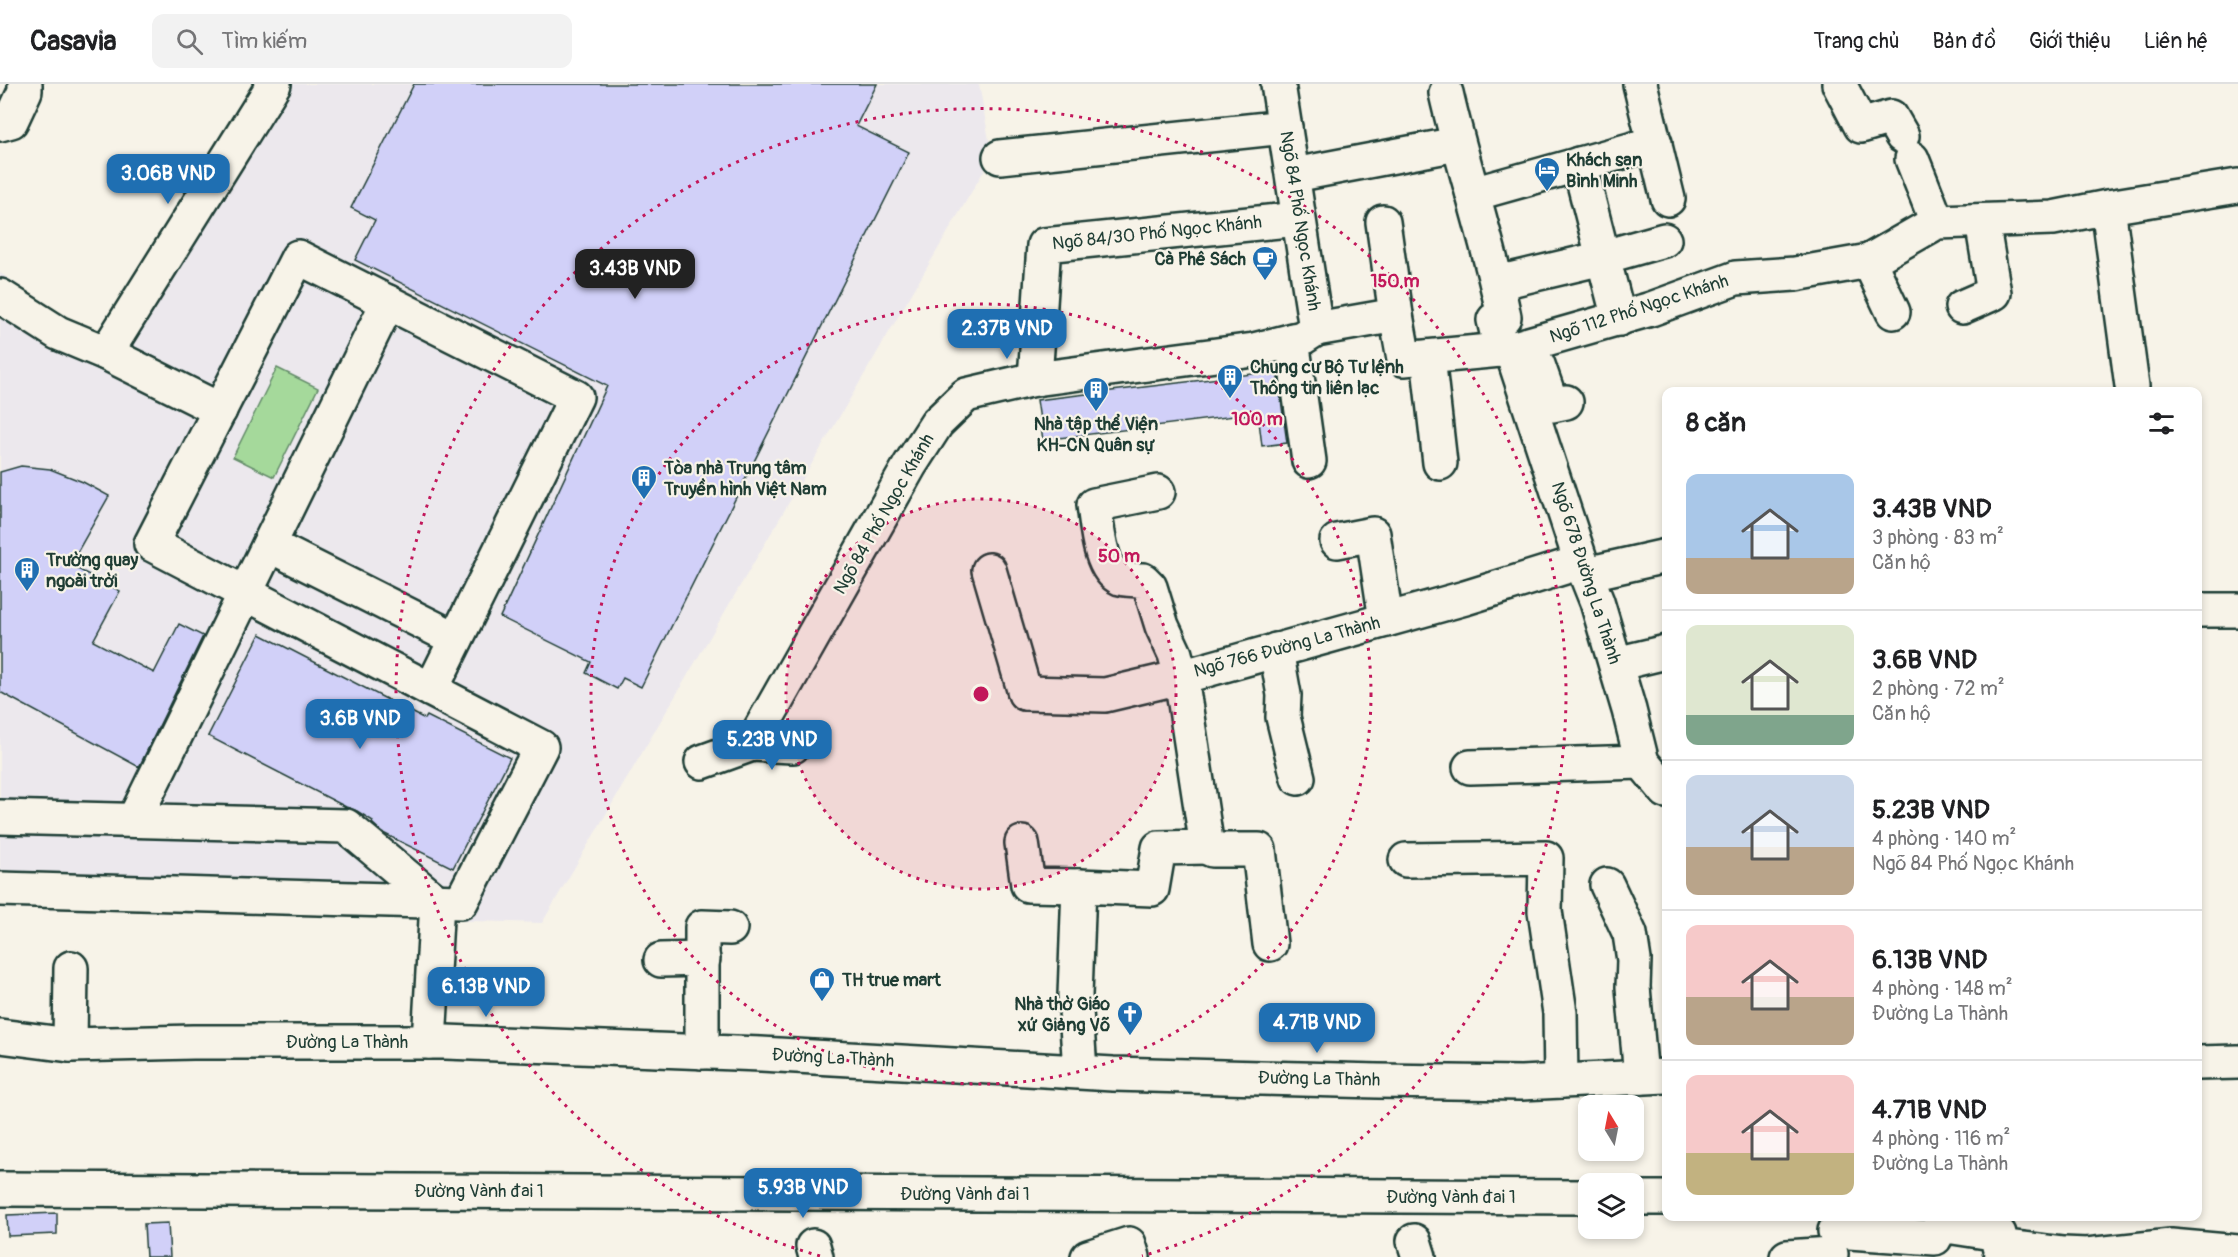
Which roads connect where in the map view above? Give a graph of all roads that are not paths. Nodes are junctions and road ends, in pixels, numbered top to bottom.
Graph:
1 (274, 84) edge
2 (1278, 84) edge
3 (1640, 84) edge
4 (1839, 84) edge
5 (33, 86) edge
6 (1446, 93) dead end
7 (0, 124) edge
8 (1285, 127) junction
9 (1655, 143) junction
10 (1457, 144) junction
11 (1000, 157) dead end
12 (1579, 164) junction
13 (1294, 175) junction
14 (2238, 186) edge
15 (1473, 194) junction
16 (1668, 198) dead end
17 (2108, 207) junction
18 (1298, 219) junction
19 (1982, 221) junction
20 (1383, 222) dead end
21 (1937, 222) junction
22 (1664, 240) dead end
23 (1602, 257) junction
24 (1869, 261) junction
25 (0, 270) edge
26 (1497, 283) junction
27 (0, 296) edge
28 (388, 303) junction
29 (1962, 307) dead end
30 (1893, 312) dead end
31 (1396, 315) junction
32 (1619, 319) junction
33 (1304, 335) junction
34 (1514, 348) junction
35 (106, 353) junction
36 (1428, 357) junction
37 (1035, 379) junction
38 (2132, 386) dead end
39 (1566, 402) dead end
40 (220, 410) junction
41 (1309, 461) dead end
42 (1440, 463) dead end
43 (1158, 492) dead end
44 (1337, 541) dead end
45 (269, 545) junction
46 (1662, 557) edge
47 (1584, 568) junction
48 (989, 570) dead end
49 (245, 593) junction
50 (2202, 610) edge
51 (2238, 610) edge
52 (1386, 620) junction
53 (456, 639) junction
54 (1276, 650) junction
55 (1662, 653) edge
56 (1616, 664) junction
57 (1181, 676) junction
58 (431, 690) junction
59 (752, 744) junction
60 (793, 746) dead end
61 (702, 762) dead end
62 (1642, 762) junction
63 (1470, 767) dead end
64 (1298, 778) dead end
65 (1662, 786) edge
66 (0, 817) edge
67 (134, 820) junction
68 (1022, 843) dead end
69 (1207, 847) junction
70 (1406, 860) dead end
71 (1607, 885) dead end
72 (1079, 886) junction
73 (0, 889) edge
74 (437, 902) junction
75 (730, 927) dead end
76 (1270, 944) dead end
77 (703, 959) junction
78 (661, 960) dead end
79 (71, 968) dead end
80 (0, 1036) edge
81 (429, 1042) junction
82 (70, 1046) junction
83 (702, 1052) junction
84 (2238, 1062) edge
85 (2202, 1063) edge
86 (1080, 1071) junction
87 (1654, 1077) edge
88 (1560, 1081) junction
89 (6, 1187) edge
90 (1578, 1197) edge
91 (1644, 1198) edge
92 (1662, 1198) edge
93 (1834, 1240) edge
94 (1935, 1248) edge
95 (1131, 1251) edge
96 (2238, 1252) edge
97 (1088, 1257) edge
98 (1787, 1257) edge

1 - 35 street
2 - 8 street, Ngõ 84 Phố Ngọc Khánh
3 - 9 street
4 - 21 street
5 - 7 street
6 - 10 street
8 - 11 street
8 - 13 street, Ngõ 84 Phố Ngọc Khánh
9 - 12 street
9 - 16 street
10 - 13 street
10 - 15 street
12 - 15 street
12 - 23 street
13 - 18 street, Ngõ 84 Phố Ngọc Khánh
14 - 17 street, Ngõ 112 Phố Ngọc Khánh
15 - 26 street
17 - 19 street, Ngõ 112 Phố Ngọc Khánh
17 - 38 street
18 - 33 street, Ngõ 84 Phố Ngọc Khánh
18 - 37 street, Ngõ 84/30 Phố Ngọc Khánh
19 - 21 street, Ngõ 112 Phố Ngọc Khánh
19 - 29 street
20 - 31 street
21 - 24 street, Ngõ 112 Phố Ngọc Khánh
22 - 23 street
23 - 26 street
23 - 32 street
24 - 30 street
24 - 32 street, Ngõ 112 Phố Ngọc Khánh
25 - 35 street
26 - 34 street
27 - 35 street
28 - 40 street
28 - 45 street
28 - 53 street
31 - 33 street
31 - 36 street, Ngõ 112 Phố Ngọc Khánh
32 - 34 street, Ngõ 112 Phố Ngọc Khánh
33 - 37 street, Ngõ 84 Phố Ngọc Khánh
33 - 41 street
34 - 36 street, Ngõ 112 Phố Ngọc Khánh
34 - 39 street
34 - 47 street, Ngõ 678 Đường La Thành
35 - 40 street
36 - 42 street
37 - 59 street, Ngõ 84 Phố Ngọc Khánh
40 - 49 street
43 - 57 street
44 - 52 street
45 - 49 street
45 - 53 street
46 - 47 street, Ngõ 766 Đường La Thành
47 - 52 street, Ngõ 766 Đường La Thành
47 - 56 street, Ngõ 678 Đường La Thành
48 - 57 street
49 - 58 street
49 - 67 street
50 - 51 street
52 - 54 street, Ngõ 766 Đường La Thành
53 - 58 street
54 - 57 street, Ngõ 766 Đường La Thành
54 - 64 street
55 - 56 street
56 - 62 street, Ngõ 678 Đường La Thành
57 - 69 street, Ngõ 766 Đường La Thành
58 - 74 street
59 - 60 street
59 - 61 street
62 - 63 street
62 - 65 street, Ngõ 678 Đường La Thành
66 - 67 street
67 - 74 street
68 - 72 street
69 - 72 street
69 - 76 street
70 - 88 street
71 - 87 street
72 - 86 street
73 - 74 street
74 - 81 street
75 - 77 street
77 - 78 street
77 - 83 street
79 - 82 street
80 - 82 street, Đường La Thành
81 - 82 street, Đường La Thành
81 - 83 street, Đường La Thành
83 - 86 street, Đường La Thành
84 - 85 street
86 - 88 street, Đường La Thành
87 - 88 street, Đường La Thành
89 - 90 street, Đường Vành đai 1
91 - 92 street
93 - 94 street
93 - 98 street
94 - 96 street
95 - 97 street

